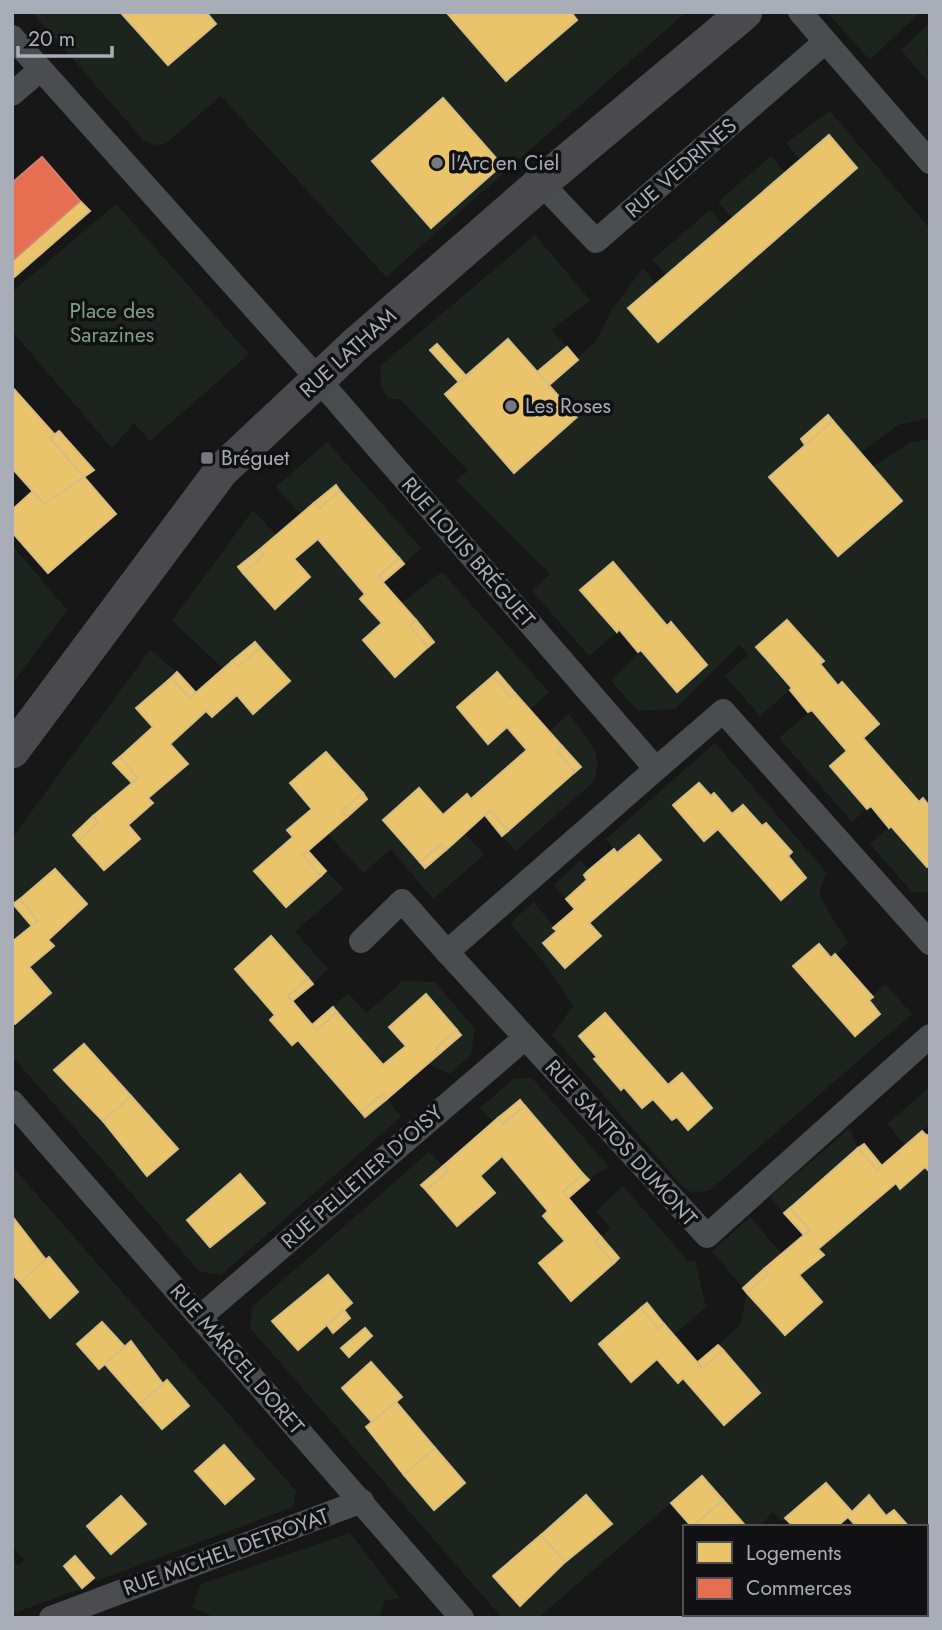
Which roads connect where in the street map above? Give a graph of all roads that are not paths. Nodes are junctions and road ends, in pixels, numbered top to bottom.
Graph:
1 (745, 12) edge
2 (800, 12) edge
3 (12, 37) edge
4 (825, 42) junction
5 (40, 70) junction
6 (12, 94) edge
7 (930, 162) edge
8 (541, 183) junction
9 (318, 379) junction
10 (12, 751) edge
11 (656, 769) junction
12 (927, 936) edge
13 (361, 941) dead end
14 (447, 952) junction
15 (930, 1036) edge
16 (525, 1038) junction
17 (12, 1102) edge
18 (200, 1317) junction
19 (362, 1501) junction
20 (51, 1618) edge
21 (462, 1618) edge

1 - 8 street, RUE LATHAM
2 - 4 street
3 - 5 street, RUE LOUIS BRÉGUET
4 - 7 street
4 - 8 street, RUE VEDRINES
5 - 6 street
5 - 9 street, RUE LOUIS BRÉGUET
8 - 9 street, RUE LATHAM
9 - 10 street, RUE LATHAM
9 - 11 street, RUE LOUIS BRÉGUET
11 - 12 street
11 - 14 street
13 - 14 street, RUE SANTOS DUMONT
14 - 16 street, RUE SANTOS DUMONT
15 - 16 street, RUE SANTOS DUMONT
16 - 18 street, RUE PELLETIER D'OISY
17 - 18 street, RUE MARCEL DORET
18 - 19 street, RUE MARCEL DORET
19 - 20 street, RUE MICHEL DETROYAT
19 - 21 street, RUE MARCEL DORET

